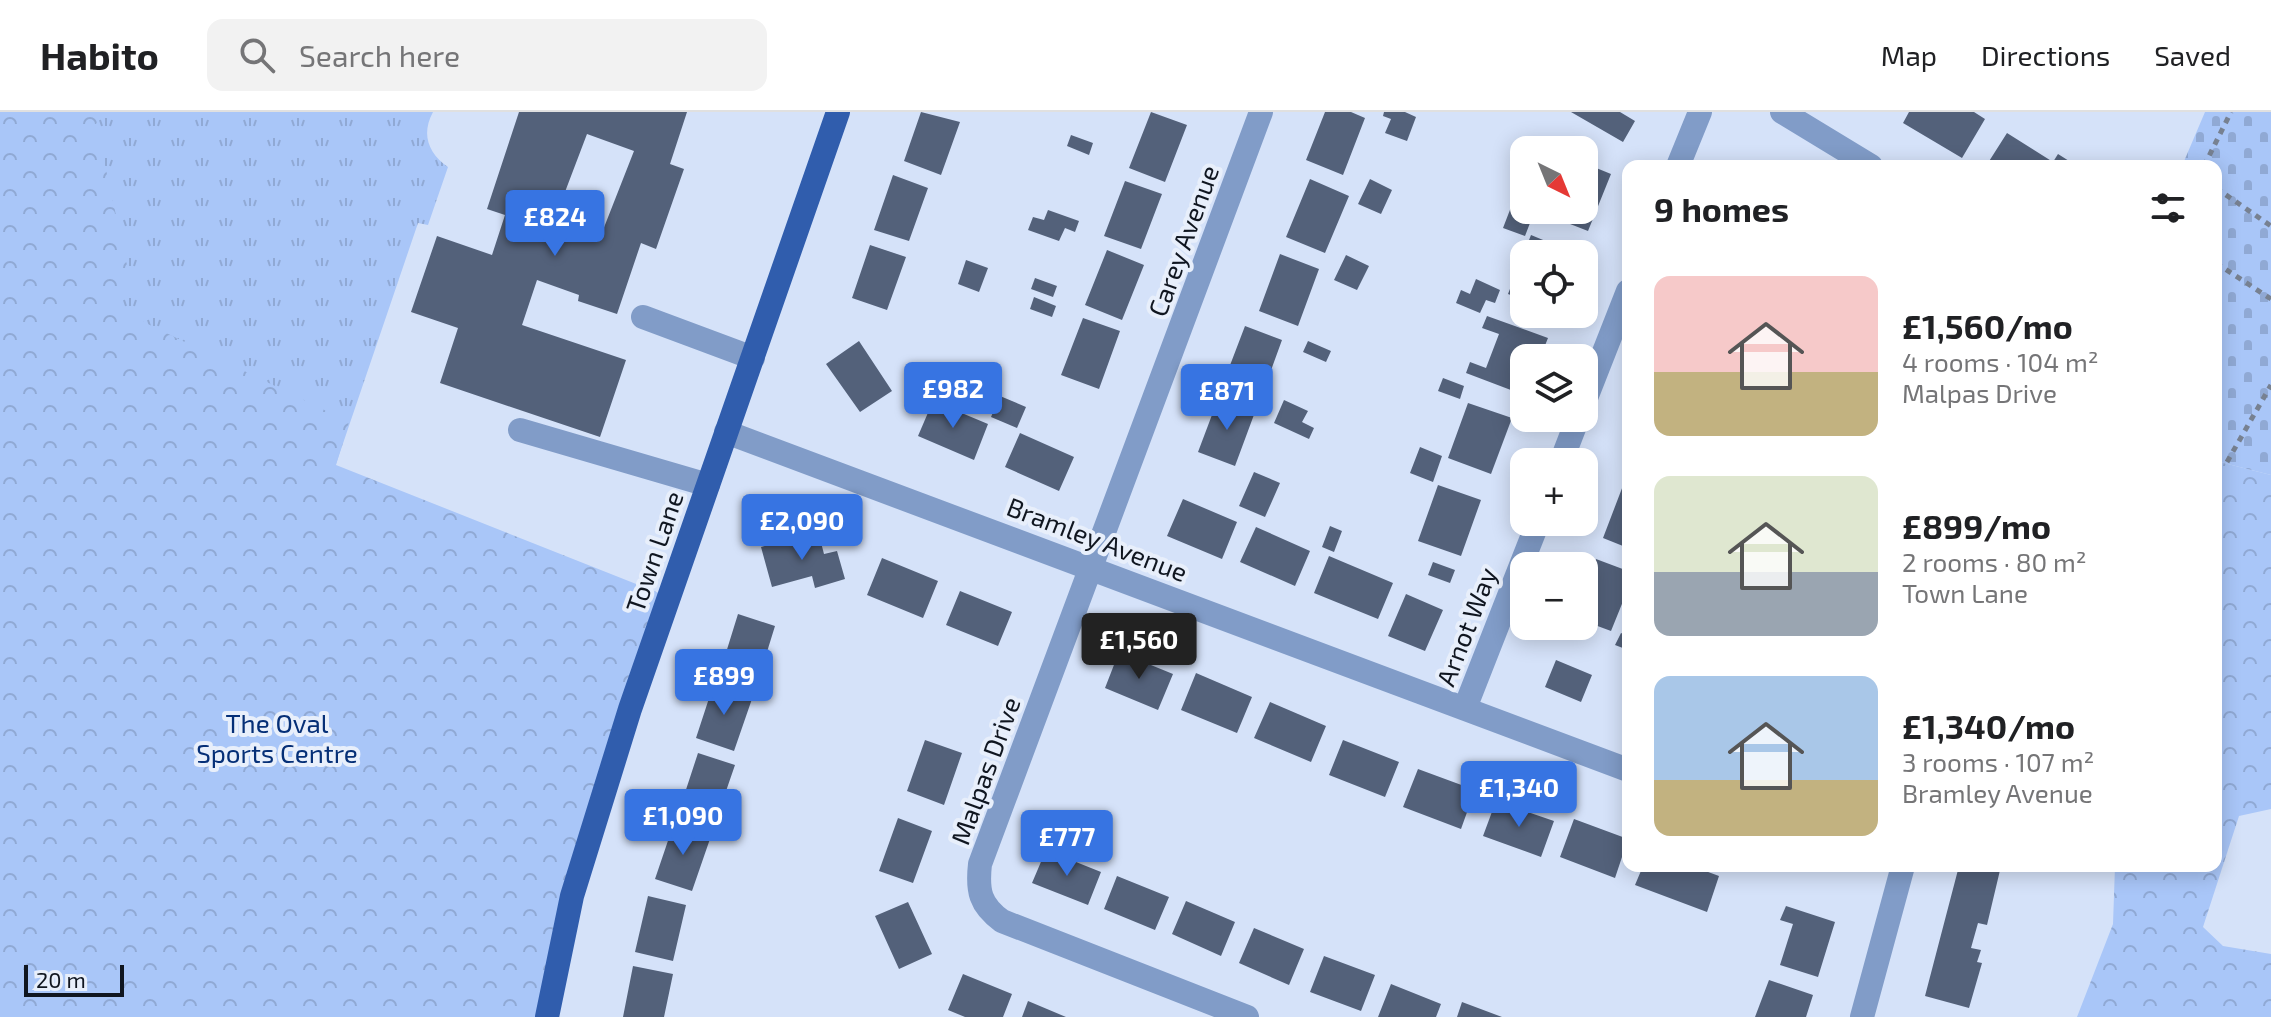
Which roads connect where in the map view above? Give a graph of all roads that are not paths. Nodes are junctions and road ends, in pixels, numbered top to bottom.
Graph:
1 (838, 112) edge
2 (1261, 112) edge
3 (1700, 112) edge
4 (1782, 112) edge
5 (1680, 160) edge
6 (1861, 160) edge
7 (1622, 306) edge
8 (643, 317) dead end
9 (753, 358) junction
10 (1598, 367) edge
11 (520, 430) dead end
12 (726, 432) junction
13 (708, 485) junction
14 (1533, 536) edge
15 (1093, 569) junction
16 (1465, 708) junction
17 (1622, 768) edge
18 (1894, 872) edge
19 (547, 1017) edge
20 (1247, 1017) edge
21 (1862, 1017) edge

1 - 9 main road, Town Lane
2 - 15 street, Carey Avenue
3 - 5 street
4 - 6 street
7 - 10 street
8 - 9 street
9 - 12 main road, Town Lane
11 - 13 street
12 - 13 main road, Town Lane
12 - 15 street, Bramley Avenue
13 - 19 main road, Town Lane
14 - 16 street, Arnot Way
15 - 16 street, Bramley Avenue
15 - 20 street, Malpas Drive
16 - 17 street, Bramley Avenue
18 - 21 street

